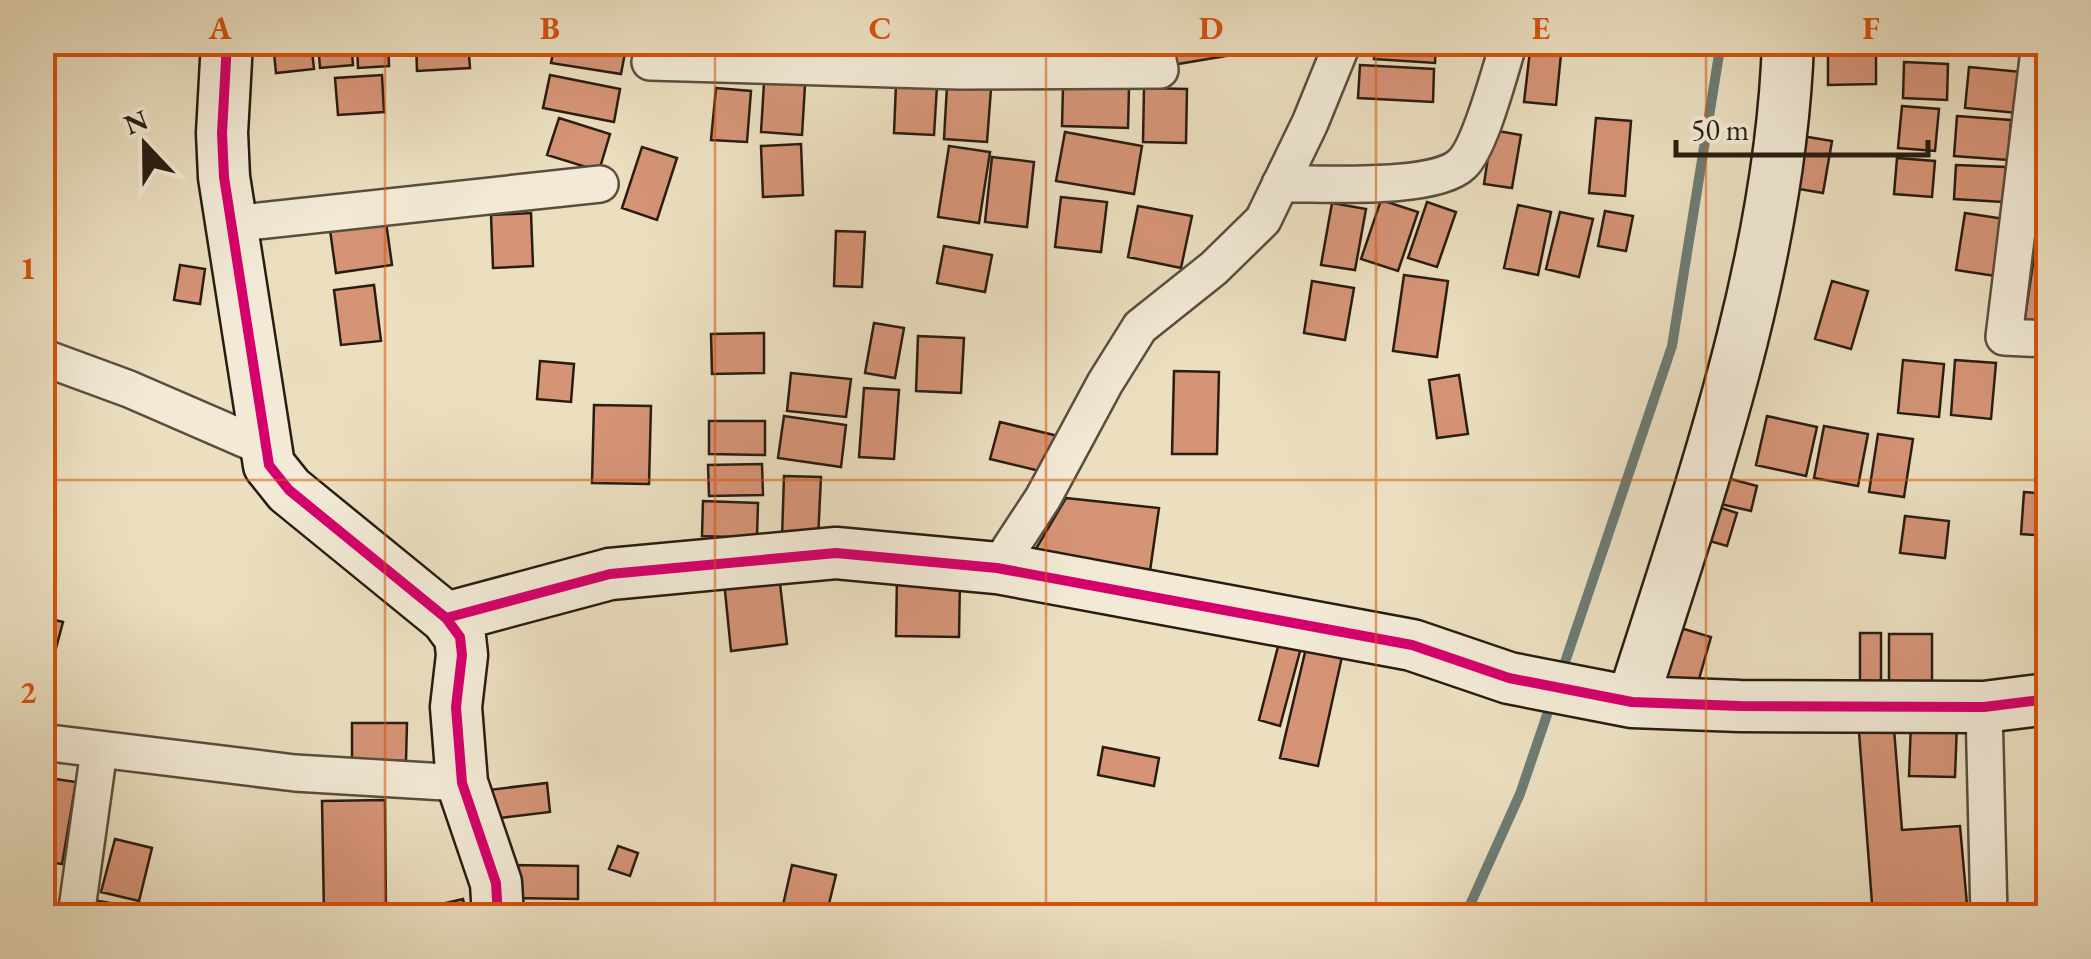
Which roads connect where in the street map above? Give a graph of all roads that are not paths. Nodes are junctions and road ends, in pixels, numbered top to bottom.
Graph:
1 (227, 42) edge
2 (1154, 42) edge
3 (1342, 42) edge
4 (1509, 42) edge
5 (1788, 42) edge
6 (2040, 42) edge
7 (979, 57) edge
8 (650, 62) dead end
9 (600, 184) dead end
10 (1280, 184) junction
11 (231, 224) junction
12 (2048, 339) edge
13 (42, 357) edge
14 (264, 448) junction
15 (997, 568) junction
16 (446, 618) junction
17 (2048, 699) edge
18 (1623, 700) junction
19 (1984, 706) junction
20 (42, 742) edge
21 (98, 750) junction
22 (462, 784) junction
23 (76, 916) edge
24 (498, 916) edge
25 (1990, 916) edge

1 - 11 street
2 - 7 street
3 - 10 street
4 - 10 street
5 - 18 street
6 - 12 street
7 - 8 street
9 - 11 street
10 - 15 street
11 - 14 street
13 - 14 street
14 - 16 street
15 - 16 street
15 - 18 street
16 - 22 street
17 - 19 street
18 - 19 street
19 - 25 street
20 - 21 street
21 - 22 street
21 - 23 street
22 - 24 street

